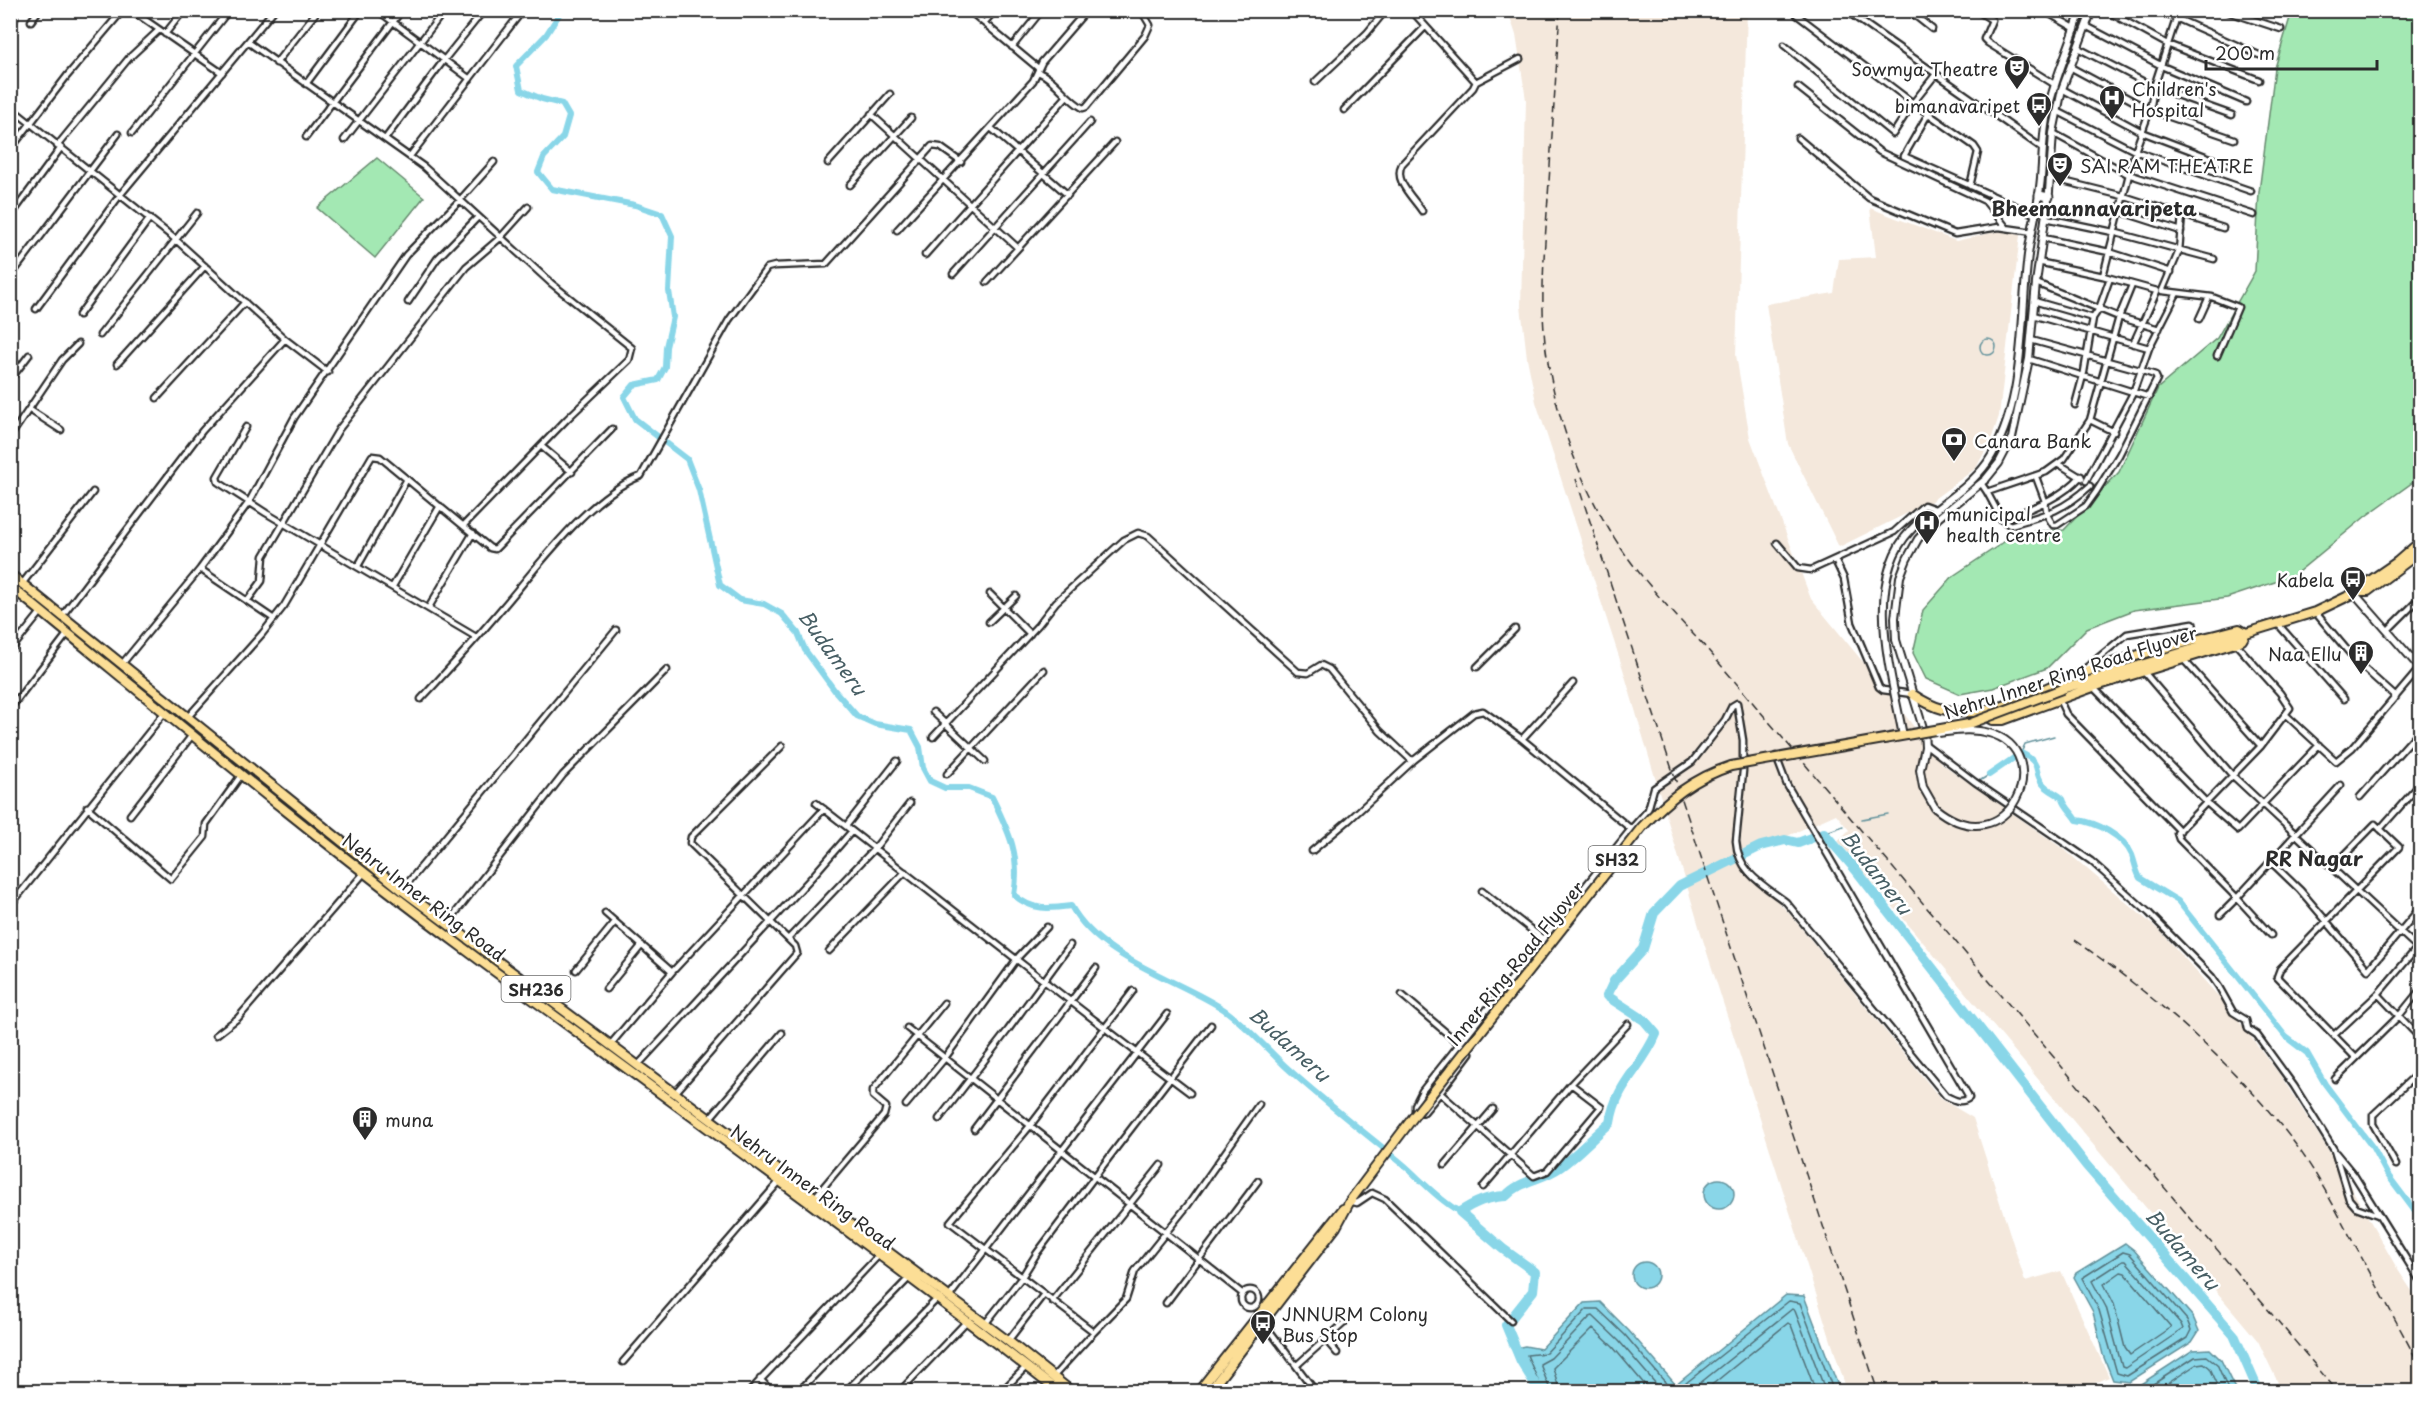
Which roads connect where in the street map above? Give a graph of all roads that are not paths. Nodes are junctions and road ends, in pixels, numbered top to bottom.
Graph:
1 (39, 10) edge
2 (123, 10) edge
3 (131, 10) edge
4 (184, 10) edge
5 (229, 10) edge
6 (274, 10) edge
7 (318, 10) edge
8 (361, 10) edge
9 (377, 10) edge
10 (402, 10) edge
11 (445, 10) edge
12 (484, 10) edge
13 (523, 10) edge
14 (995, 10) edge
15 (1042, 10) edge
16 (1087, 10) edge
17 (1141, 10) edge
18 (1386, 10) edge
19 (1411, 10) edge
20 (1845, 10) edge
21 (1908, 10) edge
22 (1976, 10) edge
23 (2043, 10) edge
24 (2081, 10) edge
25 (2092, 10) edge
26 (2105, 10) edge
27 (2158, 10) edge
28 (2179, 10) edge
29 (2223, 10) edge
30 (972, 13) dead end
31 (1797, 15) dead end
32 (15, 18) dead end
33 (2175, 20) junction
34 (31, 21) dead end
35 (392, 22) junction
36 (984, 23) junction
37 (10, 24) edge
38 (2086, 26) junction
39 (1425, 27) junction
40 (2281, 28) dead end
41 (1932, 29) dead end
42 (2076, 29) junction
43 (159, 30) junction
44 (165, 34) junction
45 (419, 41) junction
46 (248, 42) junction
47 (2167, 44) junction
48 (1784, 45) dead end
49 (1012, 47) junction
50 (2078, 48) junction
51 (194, 54) junction
52 (2259, 55) dead end
53 (1520, 59) dead end
54 (444, 60) junction
55 (276, 63) junction
56 (2160, 65) junction
57 (2072, 68) junction
58 (1038, 70) junction
59 (222, 73) junction
60 (1936, 74) junction
61 (470, 79) junction
62 (2259, 80) dead end
63 (1315, 82) dead end
64 (1476, 82) junction
65 (306, 84) junction
66 (2054, 84) junction
67 (1798, 87) dead end
68 (2154, 87) junction
69 (2062, 89) junction
70 (890, 94) dead end
71 (1067, 96) junction
72 (2246, 102) dead end
73 (333, 103) junction
74 (1912, 103) junction
75 (10, 107) edge
76 (1344, 110) dead end
77 (2150, 110) junction
78 (2057, 111) junction
79 (871, 114) junction
80 (1928, 114) junction
81 (2232, 115) dead end
82 (911, 118) dead end
83 (359, 122) junction
84 (1090, 122) dead end
85 (30, 123) junction
86 (991, 128) junction
87 (2142, 132) junction
88 (132, 133) dead end
89 (2053, 133) junction
90 (118, 134) dead end
91 (894, 136) junction
92 (306, 137) dead end
93 (1798, 138) dead end
94 (2234, 139) dead end
95 (344, 140) dead end
96 (386, 140) junction
97 (1115, 142) dead end
98 (58, 148) junction
99 (2042, 148) junction
100 (10, 150) edge
101 (1018, 151) junction
102 (2135, 151) junction
103 (410, 156) junction
104 (920, 160) junction
105 (494, 162) dead end
106 (960, 162) junction
107 (828, 164) dead end
108 (2229, 165) dead end
109 (89, 171) junction
110 (1044, 173) junction
111 (2128, 174) junction
112 (2051, 178) junction
113 (943, 180) junction
114 (850, 185) dead end
115 (1970, 186) junction
116 (2251, 191) dead end
117 (120, 195) junction
118 (1068, 195) junction
119 (2039, 195) junction
120 (2123, 196) junction
121 (2049, 197) junction
122 (460, 200) junction
123 (969, 204) junction
124 (528, 207) dead end
125 (1422, 211) dead end
126 (2119, 211) junction
127 (197, 213) dead end
128 (2036, 215) junction
129 (2182, 215) junction
130 (2254, 215) dead end
131 (10, 217) edge
132 (478, 217) junction
133 (150, 218) junction
134 (2046, 218) junction
135 (2006, 227) junction
136 (995, 228) junction
137 (2223, 228) dead end
138 (897, 230) dead end
139 (2181, 231) junction
140 (2033, 232) junction
141 (2113, 232) junction
142 (500, 238) junction
143 (2043, 238) junction
144 (175, 239) junction
145 (1018, 248) junction
146 (2179, 251) junction
147 (2109, 252) junction
148 (925, 255) dead end
149 (2214, 259) dead end
150 (2038, 262) junction
151 (205, 266) junction
152 (2171, 272) junction
153 (953, 274) dead end
154 (2103, 276) junction
155 (10, 277) edge
156 (2110, 278) junction
157 (987, 282) dead end
158 (2036, 283) junction
159 (2132, 285) junction
160 (2157, 291) junction
161 (2163, 291) junction
162 (2177, 293) junction
163 (2209, 297) junction
164 (2034, 301) junction
165 (245, 302) junction
166 (408, 302) dead end
167 (36, 309) dead end
168 (2099, 309) junction
169 (79, 315) dead end
170 (2033, 315) junction
171 (2119, 317) junction
172 (2093, 318) junction
173 (2199, 319) dead end
174 (2141, 325) junction
175 (2159, 329) junction
176 (2091, 332) junction
177 (100, 334) dead end
178 (285, 339) junction
179 (2114, 339) junction
180 (2031, 340) junction
181 (78, 344) dead end
182 (2133, 344) junction
183 (2149, 348) junction
184 (29, 355) dead end
185 (2087, 355) junction
186 (2217, 356) dead end
187 (2029, 359) junction
188 (2109, 360) junction
189 (117, 364) dead end
190 (2140, 370) junction
191 (328, 372) junction
192 (2083, 376) junction
193 (10, 380) edge
194 (2101, 383) junction
195 (2133, 393) junction
196 (2149, 397) junction
197 (157, 398) dead end
198 (2075, 405) dead end
199 (30, 410) junction
200 (2090, 420) junction
201 (246, 427) dead end
202 (612, 429) dead end
203 (61, 430) dead end
204 (2114, 432) junction
205 (10, 436) edge
206 (541, 446) junction
207 (2059, 464) junction
208 (572, 472) junction
209 (2081, 476) junction
210 (2036, 477) junction
211 (407, 479) junction
212 (1981, 483) junction
213 (2088, 484) junction
214 (93, 492) dead end
215 (1987, 492) junction
216 (2096, 492) junction
217 (2045, 501) junction
218 (249, 502) junction
219 (440, 506) junction
220 (1935, 509) junction
221 (2047, 515) junction
222 (2002, 520) junction
223 (284, 523) junction
224 (464, 525) junction
225 (473, 533) junction
226 (2421, 542) edge
227 (1777, 543) dead end
228 (321, 544) junction
229 (2421, 552) edge
230 (1834, 560) junction
231 (358, 566) junction
232 (200, 569) junction
233 (10, 574) edge
234 (22, 584) junction
235 (10, 586) edge
236 (393, 586) junction
237 (2357, 592) junction
238 (990, 594) dead end
239 (1016, 596) dead end
240 (2421, 598) edge
241 (248, 600) junction
242 (429, 608) junction
243 (1005, 608) junction
244 (42, 612) junction
245 (2315, 612) junction
246 (62, 616) junction
247 (274, 619) junction
248 (989, 622) dead end
249 (2277, 623) junction
250 (1515, 629) dead end
251 (616, 630) dead end
252 (2388, 630) junction
253 (68, 633) junction
254 (2246, 633) junction
255 (1030, 634) junction
256 (476, 637) junction
257 (2196, 640) junction
258 (2234, 640) junction
259 (10, 651) edge
260 (2183, 659) junction
261 (122, 664) junction
262 (1477, 667) dead end
263 (2421, 668) edge
264 (667, 670) dead end
265 (1044, 670) dead end
266 (2144, 671) junction
267 (2079, 674) junction
268 (1573, 683) dead end
269 (2093, 687) junction
270 (1912, 694) junction
271 (2396, 698) junction
272 (421, 699) dead end
273 (2059, 699) junction
274 (2344, 699) dead end
275 (10, 709) edge
276 (165, 712) junction
277 (933, 712) dead end
278 (1980, 712) junction
279 (2286, 715) junction
280 (187, 718) junction
281 (945, 724) junction
282 (2421, 730) edge
283 (193, 735) junction
284 (1905, 735) junction
285 (933, 737) dead end
286 (1522, 739) junction
287 (1925, 744) junction
288 (2319, 745) junction
289 (782, 746) dead end
290 (2261, 746) junction
291 (972, 749) junction
292 (1776, 756) junction
293 (1414, 760) junction
294 (897, 761) dead end
295 (985, 761) dead end
296 (242, 774) junction
297 (947, 774) dead end
298 (2232, 775) junction
299 (2421, 784) edge
300 (2341, 785) dead end
301 (2360, 797) dead end
302 (816, 803) dead end
303 (910, 803) dead end
304 (2207, 803) junction
305 (2263, 804) junction
306 (87, 807) junction
307 (824, 809) junction
308 (130, 815) dead end
309 (846, 826) junction
310 (1631, 829) junction
311 (2380, 829) junction
312 (852, 831) junction
313 (2180, 831) junction
314 (2297, 834) junction
315 (875, 848) junction
316 (1312, 852) dead end
317 (2271, 862) junction
318 (2332, 868) junction
319 (366, 872) junction
320 (905, 872) junction
321 (402, 890) junction
322 (1482, 891) dead end
323 (2357, 892) junction
324 (743, 896) junction
325 (2237, 898) junction
326 (10, 906) edge
327 (2421, 908) edge
328 (605, 914) dead end
329 (2220, 915) dead end
330 (769, 921) junction
331 (615, 922) junction
332 (2326, 923) junction
333 (447, 924) junction
334 (1047, 927) dead end
335 (2400, 933) junction
336 (2271, 935) dead end
337 (788, 939) junction
338 (1543, 939) junction
339 (642, 945) junction
340 (1070, 945) dead end
341 (2419, 949) edge
342 (829, 951) dead end
343 (1017, 959) junction
344 (1096, 968) dead end
345 (576, 970) dead end
346 (672, 972) junction
347 (1045, 980) junction
348 (606, 989) dead end
349 (2421, 990) edge
350 (1133, 991) dead end
351 (2378, 994) junction
352 (1402, 995) dead end
353 (1071, 1002) junction
354 (944, 1003) dead end
355 (1167, 1014) dead end
356 (2399, 1016) junction
357 (1628, 1024) dead end
358 (1211, 1025) dead end
359 (907, 1028) dead end
360 (1103, 1028) junction
361 (782, 1033) dead end
362 (216, 1035) dead end
363 (2334, 1035) junction
364 (917, 1036) junction
365 (2421, 1038) edge
366 (611, 1044) junction
367 (1460, 1044) junction
368 (604, 1052) junction
369 (1137, 1053) junction
370 (945, 1058) junction
371 (2356, 1058) junction
372 (638, 1065) junction
373 (2421, 1071) edge
374 (972, 1078) junction
375 (1170, 1078) junction
376 (2335, 1079) dead end
377 (1571, 1084) junction
378 (675, 1093) junction
379 (1190, 1093) dead end
380 (1440, 1093) junction
381 (998, 1099) junction
382 (1259, 1104) dead end
383 (906, 1105) dead end
384 (1493, 1109) dead end
385 (1415, 1115) junction
386 (710, 1119) junction
387 (939, 1119) dead end
388 (1030, 1126) junction
389 (1478, 1126) junction
390 (974, 1129) dead end
391 (2334, 1150) junction
392 (1062, 1151) junction
393 (1510, 1154) junction
394 (1161, 1165) dead end
395 (1445, 1165) dead end
396 (2396, 1165) dead end
397 (1095, 1178) junction
398 (1258, 1181) dead end
399 (779, 1182) junction
400 (1483, 1187) dead end
401 (815, 1197) junction
402 (1350, 1201) junction
403 (1129, 1204) junction
404 (2378, 1215) junction
405 (1166, 1234) junction
406 (986, 1249) junction
407 (879, 1255) junction
408 (1200, 1261) junction
409 (910, 1277) junction
410 (1022, 1277) junction
411 (2421, 1281) edge
412 (1044, 1294) junction
413 (1243, 1294) junction
414 (938, 1298) junction
415 (949, 1298) junction
416 (1052, 1301) junction
417 (1166, 1303) dead end
418 (1254, 1307) junction
419 (1261, 1318) junction
420 (967, 1321) junction
421 (1511, 1321) dead end
422 (1344, 1323) dead end
423 (985, 1324) junction
424 (1094, 1332) junction
425 (1325, 1339) junction
426 (1008, 1341) junction
427 (1337, 1353) dead end
428 (623, 1362) dead end
429 (1297, 1365) junction
430 (1026, 1366) junction
431 (1053, 1377) junction
432 (760, 1379) junction
433 (1312, 1390) edge
434 (1057, 1391) edge
435 (749, 1392) edge
436 (772, 1392) edge
437 (798, 1392) edge
438 (845, 1392) edge
439 (899, 1392) edge
440 (1001, 1392) edge
441 (1071, 1392) edge
442 (1198, 1392) edge
443 (1209, 1392) edge

1 - 34 street
2 - 85 street
3 - 43 street
4 - 44 street
5 - 51 street
6 - 46 street
7 - 55 street
8 - 65 street
9 - 35 street
10 - 35 street
11 - 45 street
12 - 54 street
13 - 61 street
14 - 36 street
15 - 49 street
16 - 58 street
17 - 71 street
18 - 63 street
19 - 39 street
20 - 60 street
21 - 41 street
22 - 66 street
23 - 42 street
24 - 42 street
25 - 38 street
26 - 47 street
27 - 33 street
28 - 33 street
29 - 40 street
30 - 36 street
31 - 74 street
32 - 37 street
33 - 47 street
33 - 52 street
35 - 45 street
35 - 73 street
36 - 49 street
38 - 50 street
38 - 56 street
39 - 64 street
39 - 76 street
42 - 66 street
43 - 44 street
43 - 98 street
44 - 51 street
45 - 54 street
45 - 83 street
46 - 55 street
46 - 59 street
47 - 56 street
47 - 62 street
48 - 74 street
49 - 58 street
50 - 57 street
50 - 68 street
51 - 59 street
51 - 88 street
53 - 64 street
54 - 61 street
54 - 96 street
55 - 65 street
56 - 68 street
56 - 72 street
57 - 69 street
57 - 77 street
58 - 71 street
58 - 86 street
59 - 117 street
60 - 74 street
60 - 99 street
61 - 103 street
64 - 125 street
65 - 73 street
66 - 99 street
67 - 135 street
68 - 77 street
68 - 81 street
69 - 78 street
69 - 87 street
70 - 79 street
71 - 101 street
73 - 83 street
73 - 92 street
74 - 80 street
75 - 85 street
77 - 87 street
77 - 94 street
78 - 89 street
78 - 102 street
79 - 91 street
79 - 107 street
80 - 115 street
80 - 115 street
82 - 91 street
83 - 95 street
83 - 96 street
84 - 110 street
85 - 98 street
85 - 100 street
86 - 101 street
86 - 106 street
87 - 102 street
87 - 108 street
89 - 111 street
89 - 112 street
90 - 109 street
91 - 104 street
91 - 114 street
93 - 135 street
96 - 103 street
97 - 118 street
98 - 109 street
98 - 131 street
99 - 119 street
101 - 110 street
101 - 123 street
102 - 111 street
102 - 116 street
103 - 122 street
104 - 106 street
104 - 113 street
104 - 256 street
105 - 122 street
106 - 113 street
109 - 117 street
109 - 155 street
110 - 118 street
110 - 136 street
111 - 120 street
111 - 130 street
112 - 120 street
112 - 121 street
113 - 123 street
113 - 138 street
115 - 128 street
117 - 133 street
117 - 167 street
118 - 145 street
119 - 121 main road
119 - 128 street
120 - 126 street
120 - 129 street
121 - 134 street
122 - 132 street
122 - 191 street
123 - 136 street
123 - 148 street
124 - 142 street
126 - 139 street
126 - 141 street
127 - 144 street
128 - 140 street
129 - 137 street
129 - 139 street
132 - 142 street
132 - 166 street
133 - 144 street
133 - 169 street
134 - 141 street
134 - 143 street
135 - 140 street
136 - 145 street
136 - 153 street
139 - 146 street
140 - 220 street
141 - 146 street
141 - 147 street
142 - 206 street
142 - 223 street
143 - 147 street
143 - 150 street
144 - 151 street
144 - 177 street
145 - 157 street
146 - 149 street
146 - 152 street
147 - 152 street
147 - 154 street
150 - 154 street
150 - 158 street
151 - 165 street
151 - 189 street
152 - 161 street
154 - 156 street
156 - 159 street
156 - 168 street
158 - 164 street
158 - 168 street
159 - 160 street
159 - 171 street
160 - 161 street
160 - 174 street
161 - 162 street
162 - 163 street
162 - 175 street
163 - 173 street
163 - 186 street
164 - 170 street
164 - 172 street
165 - 178 street
165 - 197 street
168 - 171 street
168 - 172 street
170 - 176 street
170 - 180 street
171 - 174 street
171 - 179 street
172 - 176 street
174 - 175 street
174 - 182 street
175 - 183 street
176 - 179 street
176 - 185 street
178 - 191 street
178 - 246 street
179 - 182 street
179 - 188 street
180 - 185 street
180 - 187 street
181 - 199 street
182 - 183 street
183 - 190 street
184 - 193 street
185 - 188 street
185 - 192 street
187 - 192 street
187 - 212 street
188 - 190 street
188 - 194 street
190 - 195 street
190 - 196 street
191 - 218 street
192 - 194 street
192 - 198 street
194 - 195 street
194 - 200 street
195 - 196 street
195 - 204 street
196 - 216 street
199 - 203 street
199 - 205 street
200 - 204 street
200 - 207 street
201 - 218 street
202 - 208 street
204 - 213 street
206 - 208 street
206 - 224 street
207 - 209 street
207 - 210 street
208 - 225 street
209 - 213 street
209 - 217 street
210 - 215 street
210 - 217 street
211 - 219 street
211 - 228 street
211 - 231 street
212 - 215 street
212 - 270 street
213 - 216 street
213 - 221 street
214 - 234 street
215 - 222 street
216 - 221 street
217 - 221 street
217 - 222 street
218 - 223 street
218 - 232 street
219 - 224 street
219 - 236 street
220 - 230 street
220 - 284 street, bridge
221 - 222 street
223 - 228 street
223 - 241 street
224 - 225 street
225 - 242 street
226 - 237 main road
227 - 230 street
228 - 231 street
228 - 247 street
229 - 237 main road
230 - 270 street
231 - 236 street
232 - 241 street
232 - 261 street
233 - 234 main road, SH236
234 - 246 main road, SH236
235 - 244 main road, Nehru Inner Ring Road / SH236
236 - 242 street
237 - 245 main road
237 - 252 street
238 - 243 street
239 - 243 street
240 - 252 street
241 - 247 street
242 - 256 street
243 - 248 street
243 - 255 street
244 - 253 main road, Nehru Inner Ring Road / SH236
244 - 259 street
245 - 249 main road
245 - 271 street
246 - 261 main road, SH236
247 - 280 street
249 - 254 main road
249 - 274 street
250 - 262 street
251 - 321 street
252 - 263 street
253 - 275 street
253 - 276 main road, Nehru Inner Ring Road / SH236
254 - 257 main road
254 - 258 main road
255 - 281 street
255 - 293 street
256 - 272 street
257 - 267 main road
257 - 267 street
258 - 260 main road
258 - 279 street
258 - 284 main road, Nehru Inner Ring Road Flyover, bridge
260 - 266 main road
260 - 290 street
261 - 280 main road, SH236
263 - 271 street
264 - 333 street
265 - 291 street
266 - 269 main road
266 - 298 street
267 - 278 main road
268 - 286 street
269 - 273 main road
269 - 304 street
270 - 278 main road
270 - 287 street
271 - 288 street
273 - 278 main road
273 - 313 street
276 - 283 main road, Nehru Inner Ring Road / SH236
276 - 306 street
277 - 281 street
279 - 288 street
279 - 290 street
280 - 321 main road, SH236
281 - 285 street
281 - 291 street
282 - 301 street
283 - 296 main road, Nehru Inner Ring Road / SH236
283 - 308 street
284 - 287 street, bridge
284 - 292 main road, Inner Ring Road Flyover / SH32, bridge
286 - 293 street
286 - 310 street
287 - 391 street
288 - 305 street
289 - 324 street
290 - 298 street
291 - 295 street
291 - 297 street
292 - 310 street
292 - 385 main road, Inner Ring Road Flyover / SH32, bridge
293 - 316 street
294 - 309 street
296 - 306 street
296 - 319 main road, Nehru Inner Ring Road / SH236
298 - 304 street
298 - 305 street
299 - 311 street
300 - 314 street
302 - 307 street
303 - 315 street
304 - 305 street
304 - 313 street
305 - 314 street
306 - 326 street
307 - 309 street
307 - 324 street
309 - 312 street
310 - 338 street
311 - 318 street
311 - 323 street
312 - 315 street
312 - 330 street
313 - 325 street
314 - 317 street
314 - 318 street
315 - 320 street
315 - 337 street
317 - 325 street
317 - 332 street
318 - 323 street
319 - 362 street
319 - 368 main road, Nehru Inner Ring Road / SH236
320 - 342 street
320 - 343 street
321 - 333 main road, SH236
322 - 338 street
323 - 332 street
323 - 335 street
324 - 330 street
324 - 346 street
325 - 329 street
325 - 336 street
327 - 335 street
328 - 331 street
330 - 337 street
330 - 372 street
331 - 339 street
331 - 345 street
332 - 335 street
332 - 363 street
333 - 366 main road, SH236
334 - 343 street
335 - 341 street
337 - 378 street
338 - 367 street
339 - 346 street
339 - 348 street
340 - 347 street
341 - 351 street
343 - 347 street
343 - 370 street
344 - 353 street
346 - 366 street
347 - 353 street
347 - 374 street
349 - 356 street
350 - 360 street
351 - 356 street
351 - 363 street
352 - 367 street
353 - 360 street
353 - 381 street
354 - 364 street
355 - 369 street
356 - 365 street
356 - 371 street
357 - 377 street
358 - 375 street
359 - 364 street
360 - 369 street
360 - 388 street
361 - 386 street
363 - 371 street
364 - 370 street
364 - 401 street
366 - 368 street
366 - 372 main road, SH236
367 - 380 street
367 - 385 street
368 - 399 main road, Nehru Inner Ring Road / SH236
369 - 375 street
369 - 392 street
370 - 374 street
370 - 383 street
371 - 376 street
372 - 378 main road, SH236
373 - 396 street
374 - 381 street
374 - 387 street
375 - 379 street
375 - 397 street
377 - 393 street
377 - 393 street
378 - 386 main road, SH236
380 - 385 street
380 - 389 street
381 - 388 street
381 - 390 street
382 - 405 street
384 - 389 street
385 - 402 main road, SH32
386 - 401 main road, SH236
388 - 392 street
388 - 406 street
389 - 393 street
389 - 395 street
391 - 404 street
391 - 404 street
392 - 397 street
392 - 406 street
393 - 400 street
394 - 403 street
397 - 403 street
397 - 410 street
398 - 408 street
399 - 407 main road, Nehru Inner Ring Road / SH236
399 - 428 street
401 - 415 main road, SH236
402 - 419 main road, SH32
402 - 421 street
403 - 405 street
403 - 416 street
404 - 411 street
405 - 408 street
405 - 424 street
406 - 410 street
406 - 415 street
407 - 409 main road, Nehru Inner Ring Road / SH236
407 - 432 street
408 - 413 street
408 - 417 street
409 - 414 main road, Nehru Inner Ring Road / SH236
409 - 437 street
410 - 412 street
410 - 423 street
412 - 416 street
412 - 426 street
413 - 418 street
413 - 418 street
414 - 420 main road, Nehru Inner Ring Road / SH236
414 - 438 street
415 - 423 main road, SH236
416 - 424 street
418 - 419 street
419 - 429 street
419 - 442 main road, SH32
419 - 443 main road, SH32
420 - 430 main road, Nehru Inner Ring Road / SH236
420 - 439 street
422 - 425 street
423 - 426 main road, SH236
424 - 431 street
425 - 427 street
425 - 429 street
426 - 431 main road, SH236
429 - 433 street
430 - 434 main road, Nehru Inner Ring Road / SH236
430 - 440 street
431 - 441 main road, SH236
432 - 435 street
432 - 436 street

